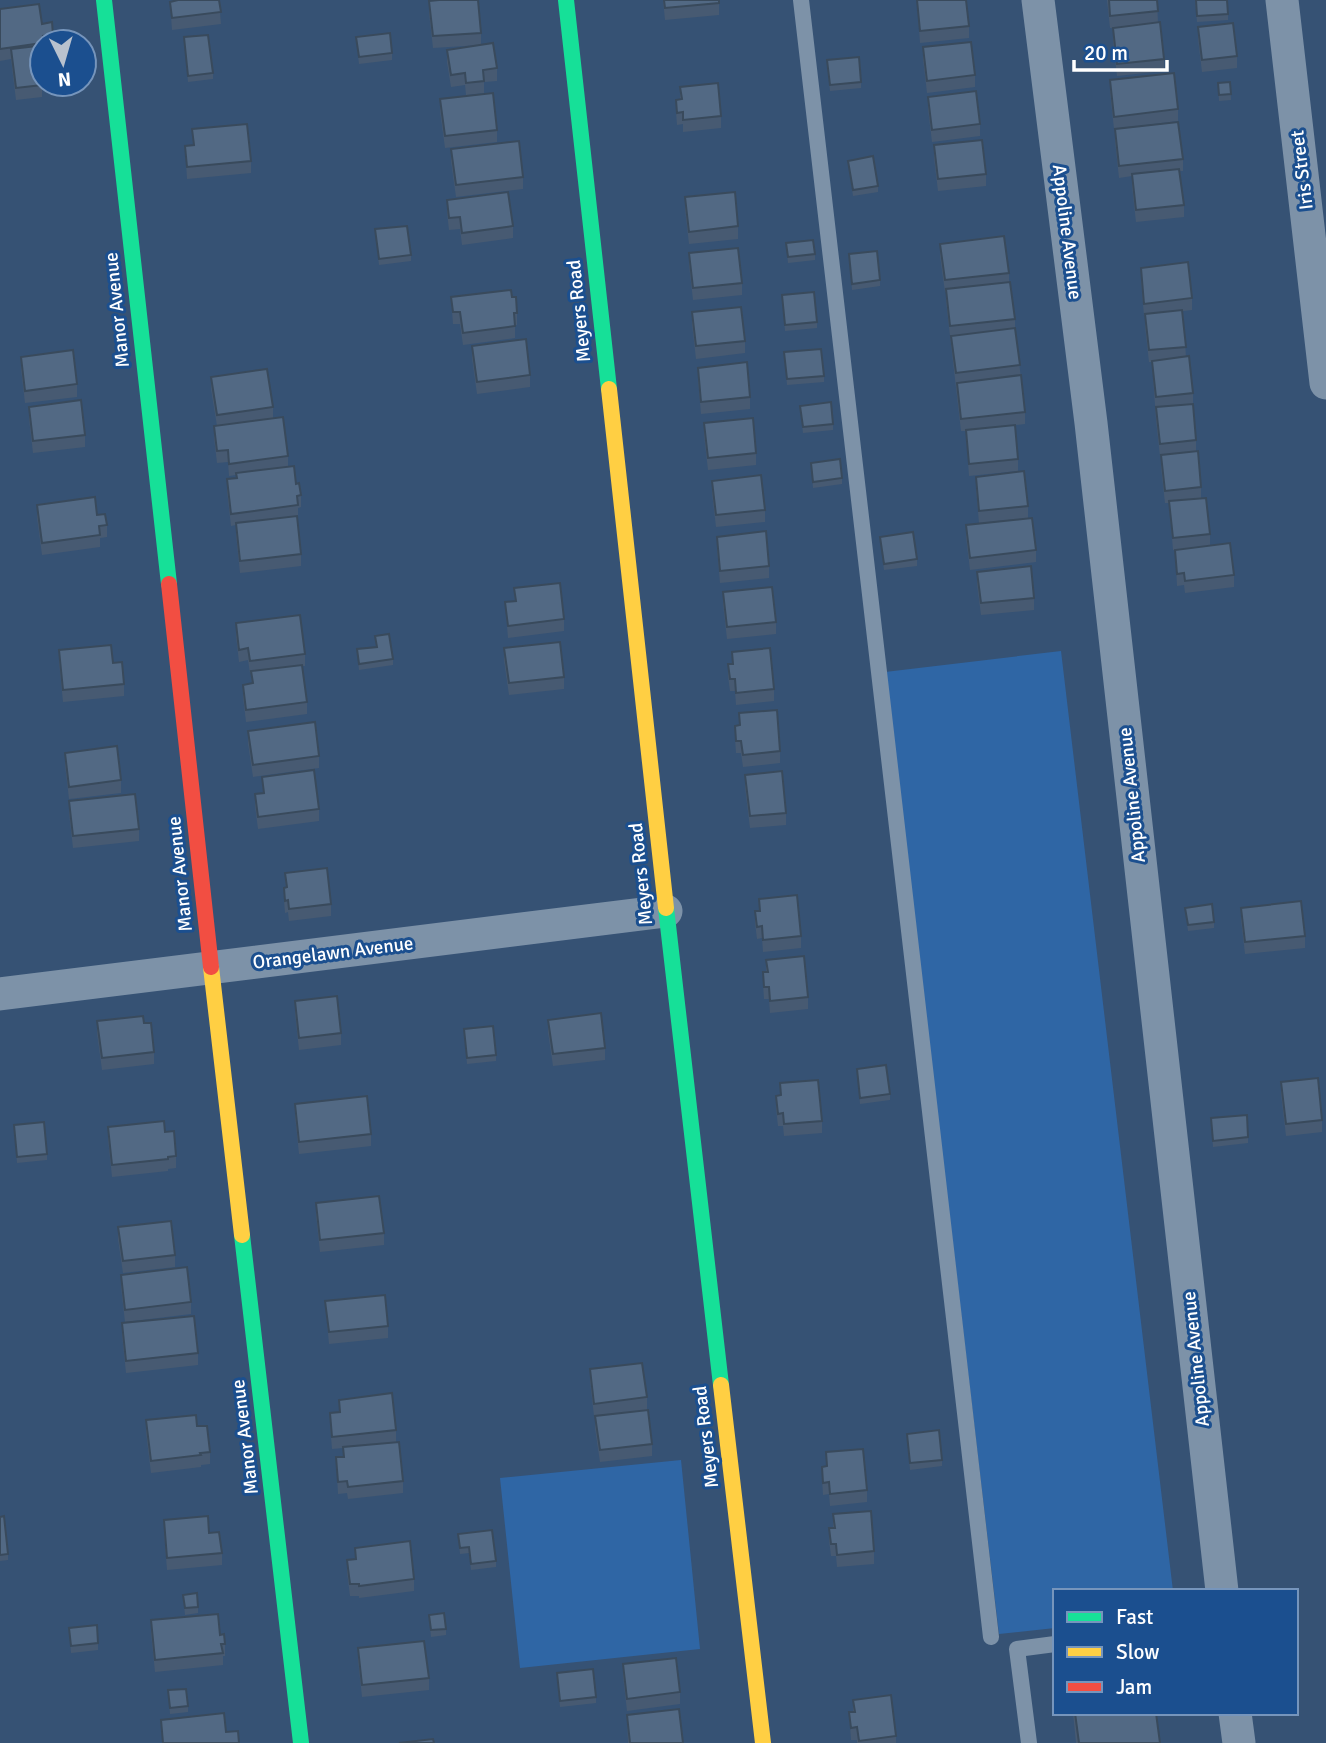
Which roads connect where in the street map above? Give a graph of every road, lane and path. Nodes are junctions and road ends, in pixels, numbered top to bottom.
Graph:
1 (104, 0) edge
2 (566, 0) edge
3 (801, 0) edge
4 (1038, 0) edge
5 (1282, 0) edge
6 (1326, 383) edge
7 (666, 911) junction
8 (211, 968) junction
9 (0, 994) edge
10 (1222, 1589) edge
11 (991, 1637) dead end
12 (1053, 1644) edge
13 (1236, 1715) edge
14 (302, 1743) edge
15 (763, 1743) edge
16 (1029, 1743) edge
17 (1239, 1743) edge

1 - 8 street, Manor Avenue
2 - 7 street, Meyers Road
3 - 11 lane
4 - 10 street, Appoline Avenue
5 - 6 street, Iris Street
7 - 8 street, Orangelawn Avenue
7 - 15 street, Meyers Road
8 - 9 street, Orangelawn Avenue
8 - 14 street, Manor Avenue
12 - 16 lane
13 - 17 street

